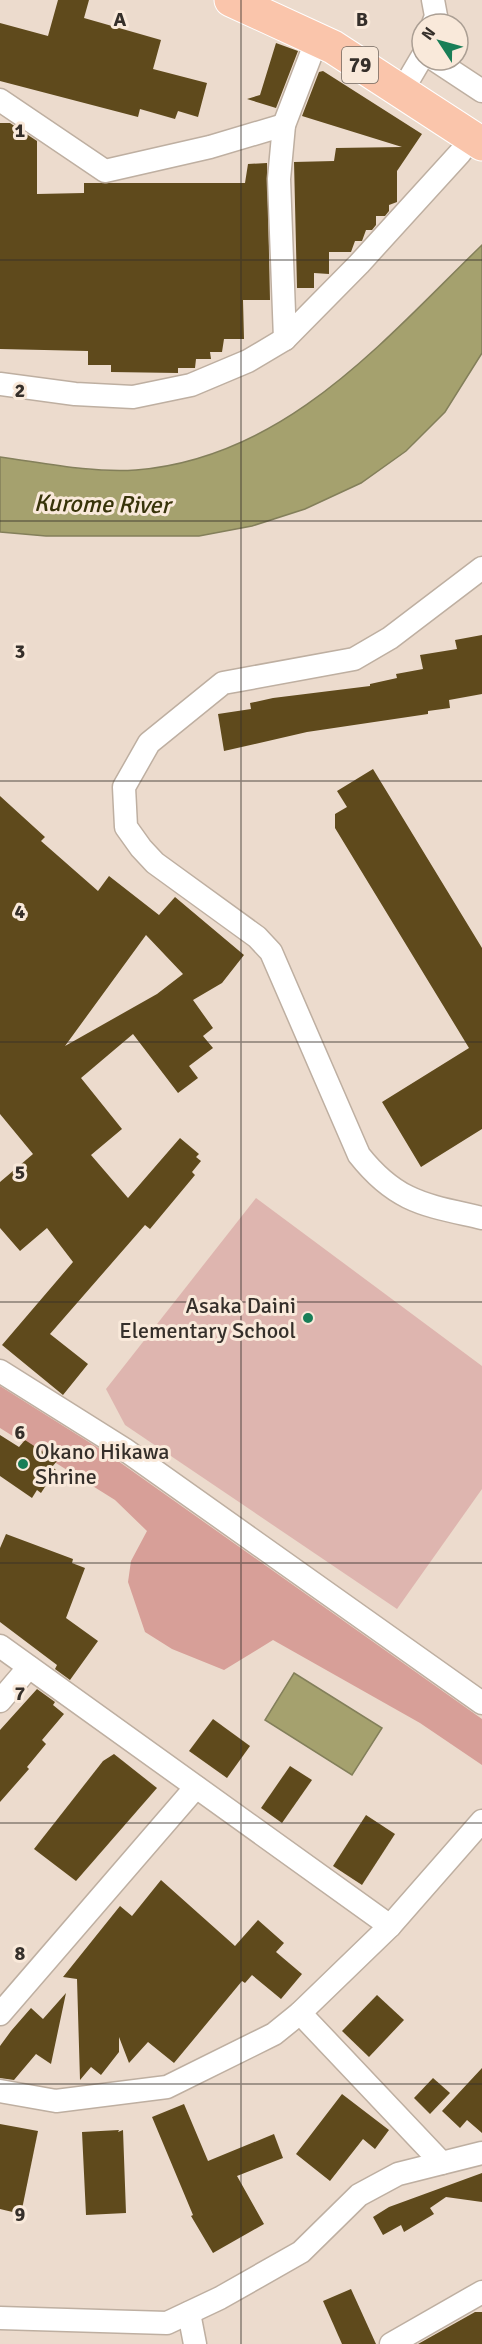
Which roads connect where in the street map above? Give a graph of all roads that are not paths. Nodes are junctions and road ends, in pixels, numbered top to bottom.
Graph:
1 (231, 0) edge
2 (317, 39) junction
3 (413, 72) edge
4 (453, 72) edge
5 (402, 91) junction
6 (482, 92) edge
7 (0, 100) edge
8 (284, 125) junction
9 (477, 140) edge
10 (285, 339) junction
11 (0, 384) edge
12 (482, 568) edge
13 (482, 1218) edge
14 (0, 1371) edge
15 (0, 1646) edge
16 (29, 1667) junction
17 (0, 1701) edge
18 (482, 1702) edge
19 (196, 1787) junction
20 (482, 1821) edge
21 (390, 1926) junction
22 (300, 2013) junction
23 (0, 2014) edge
24 (0, 2091) edge
25 (482, 2153) edge
26 (442, 2163) junction
27 (482, 2292) edge
28 (189, 2313) junction
29 (0, 2318) edge
30 (195, 2344) edge
31 (391, 2344) edge

1 - 2 main road, 79
2 - 5 main road, 79
2 - 8 street
3 - 5 street
4 - 6 street
5 - 9 main road, 79
7 - 8 street
8 - 10 street
9 - 10 street
10 - 11 street
12 - 13 street
14 - 18 street
15 - 16 street
16 - 17 street
16 - 19 street
19 - 21 street
19 - 23 street
20 - 21 street
21 - 22 street
22 - 24 street
22 - 26 street
25 - 26 street
26 - 28 street
27 - 31 street
28 - 29 street
28 - 30 street

